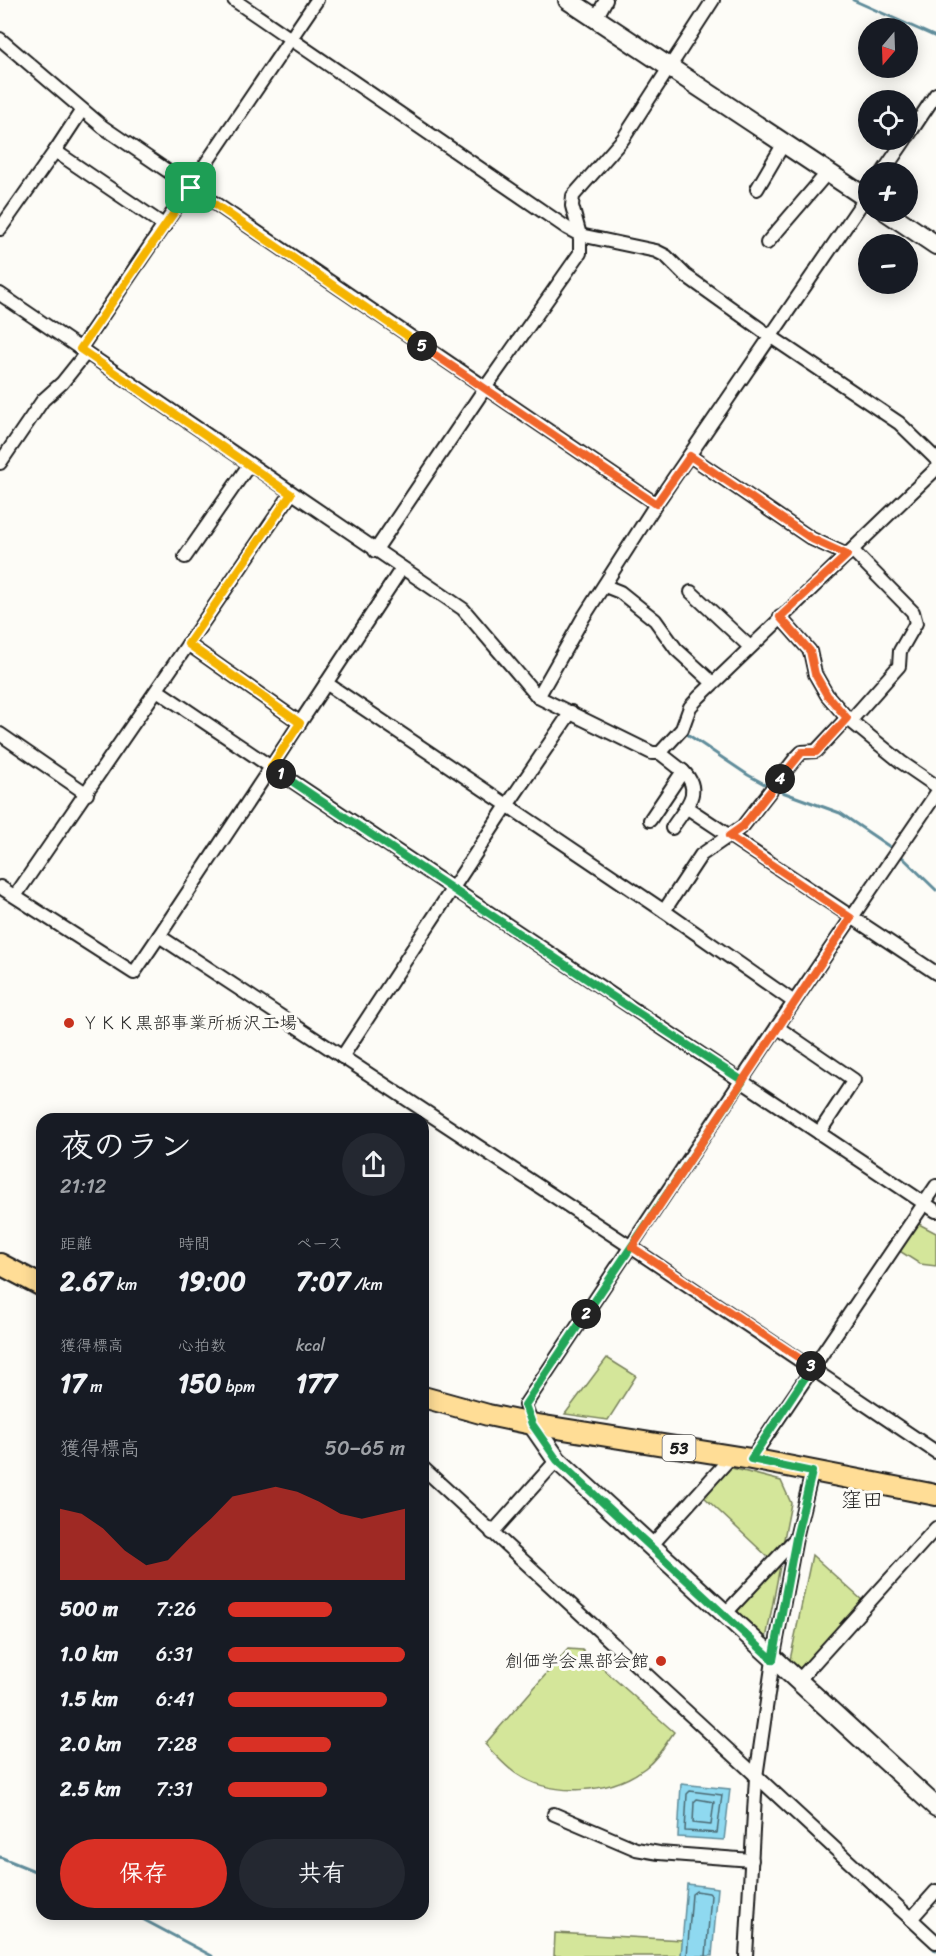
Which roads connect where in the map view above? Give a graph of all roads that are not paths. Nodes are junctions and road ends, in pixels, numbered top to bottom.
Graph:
1 (234, 0) edge
2 (317, 0) edge
3 (568, 0) edge
4 (606, 0) edge
5 (713, 0) edge
6 (596, 18) junction
7 (0, 39) edge
8 (292, 39) junction
9 (671, 68) junction
10 (936, 94) edge
11 (82, 110) junction
12 (918, 121) edge
13 (784, 143) junction
14 (55, 151) junction
15 (828, 172) junction
16 (191, 188) junction
17 (757, 189) dead end
18 (858, 191) edge
19 (858, 211) edge
20 (902, 222) edge
21 (165, 226) junction
22 (0, 229) edge
23 (580, 235) junction
24 (767, 243) dead end
25 (936, 244) edge
26 (0, 294) edge
27 (770, 336) junction
28 (83, 351) junction
29 (485, 388) junction
30 (690, 456) junction
31 (936, 459) edge
32 (0, 463) edge
33 (249, 465) junction
34 (936, 469) edge
35 (291, 494) junction
36 (656, 504) junction
37 (375, 551) junction
38 (849, 552) junction
39 (185, 557) dead end
40 (402, 568) junction
41 (604, 586) junction
42 (691, 592) dead end
43 (780, 617) junction
44 (188, 644) junction
45 (750, 647) junction
46 (713, 683) junction
47 (326, 684) junction
48 (157, 690) junction
49 (538, 697) junction
50 (571, 712) junction
51 (849, 719) junction
52 (300, 723) junction
53 (0, 734) edge
54 (660, 753) junction
55 (271, 767) junction
56 (682, 771) junction
57 (936, 786) edge
58 (87, 794) junction
59 (936, 794) edge
60 (506, 807) junction
61 (686, 807) junction
62 (650, 820) dead end
63 (672, 828) dead end
64 (729, 836) junction
65 (0, 887) edge
66 (452, 889) junction
67 (15, 896) junction
68 (664, 911) junction
69 (851, 918) junction
70 (159, 936) junction
71 (936, 973) edge
72 (794, 1002) junction
73 (777, 1027) junction
74 (342, 1057) junction
75 (743, 1081) junction
76 (427, 1113) edge
77 (429, 1114) edge
78 (819, 1133) junction
79 (936, 1186) edge
80 (924, 1203) junction
81 (936, 1211) edge
82 (632, 1247) junction
83 (0, 1264) edge
84 (36, 1283) edge
85 (812, 1367) junction
86 (429, 1399) edge
87 (532, 1424) junction
88 (936, 1452) edge
89 (741, 1458) junction
90 (557, 1460) junction
91 (812, 1472) junction
92 (429, 1474) edge
93 (936, 1495) edge
94 (936, 1528) edge
95 (492, 1533) junction
96 (796, 1538) junction
97 (651, 1546) junction
98 (724, 1615) junction
99 (773, 1660) junction
100 (797, 1682) junction
101 (756, 1777) junction
102 (936, 1808) edge
103 (554, 1814) dead end
104 (752, 1860) junction
105 (936, 1892) edge
106 (911, 1919) junction
107 (936, 1942) edge
108 (746, 1956) edge

1 - 8 street
2 - 8 street
3 - 6 street
4 - 6 street
5 - 9 street
6 - 9 street
7 - 11 street
8 - 16 street
8 - 23 street
9 - 13 street
9 - 23 street
10 - 12 street
11 - 14 street
11 - 16 street
13 - 15 street
13 - 17 street
14 - 21 street
14 - 22 street
15 - 18 street
15 - 24 street
16 - 21 street
16 - 29 street
19 - 27 street
20 - 25 street
21 - 28 street
23 - 27 street
23 - 29 street
26 - 28 street
27 - 30 street
27 - 31 street
28 - 32 street
28 - 33 street
29 - 36 street
29 - 37 street
30 - 36 street
30 - 38 street
33 - 35 street
33 - 39 street
34 - 38 street
35 - 37 street
35 - 44 street
36 - 41 street
37 - 40 street
38 - 43 street
38 - 51 street
40 - 47 street
40 - 49 street
41 - 46 street
41 - 49 street
42 - 45 street
43 - 45 street
43 - 51 street
44 - 48 street
44 - 52 street
45 - 46 street
46 - 54 street
47 - 52 street
47 - 60 street
48 - 55 street
48 - 58 street
49 - 50 street
50 - 54 street
50 - 60 street
51 - 57 street
51 - 64 street
52 - 55 street
53 - 58 street
54 - 56 street
55 - 66 street
55 - 70 street
56 - 61 street
56 - 62 street
58 - 67 street
59 - 69 street
60 - 66 street
60 - 68 street
61 - 63 street
61 - 64 street
64 - 68 street
64 - 69 street
65 - 67 street
66 - 74 street
66 - 75 street
67 - 70 street
68 - 72 street
69 - 71 street
69 - 72 street
70 - 74 street
72 - 73 street
73 - 75 street
73 - 78 street
74 - 76 street
75 - 78 street
75 - 82 street
77 - 82 street
78 - 80 street
79 - 80 street
80 - 81 street
80 - 85 street
82 - 85 street
82 - 87 street
83 - 84 main road
85 - 88 street
85 - 89 street
86 - 87 main road, 53
87 - 89 main road, 53
87 - 90 street
89 - 91 main road, 53
89 - 97 street
90 - 95 street
90 - 97 street
91 - 93 main road, 53
91 - 96 street
92 - 95 street
94 - 100 street
95 - 101 street
96 - 98 street
96 - 99 street
97 - 98 street
98 - 99 street
99 - 100 street
99 - 101 street
100 - 102 street
101 - 104 street
101 - 106 street
103 - 104 street
104 - 108 street
105 - 106 street
106 - 107 street

